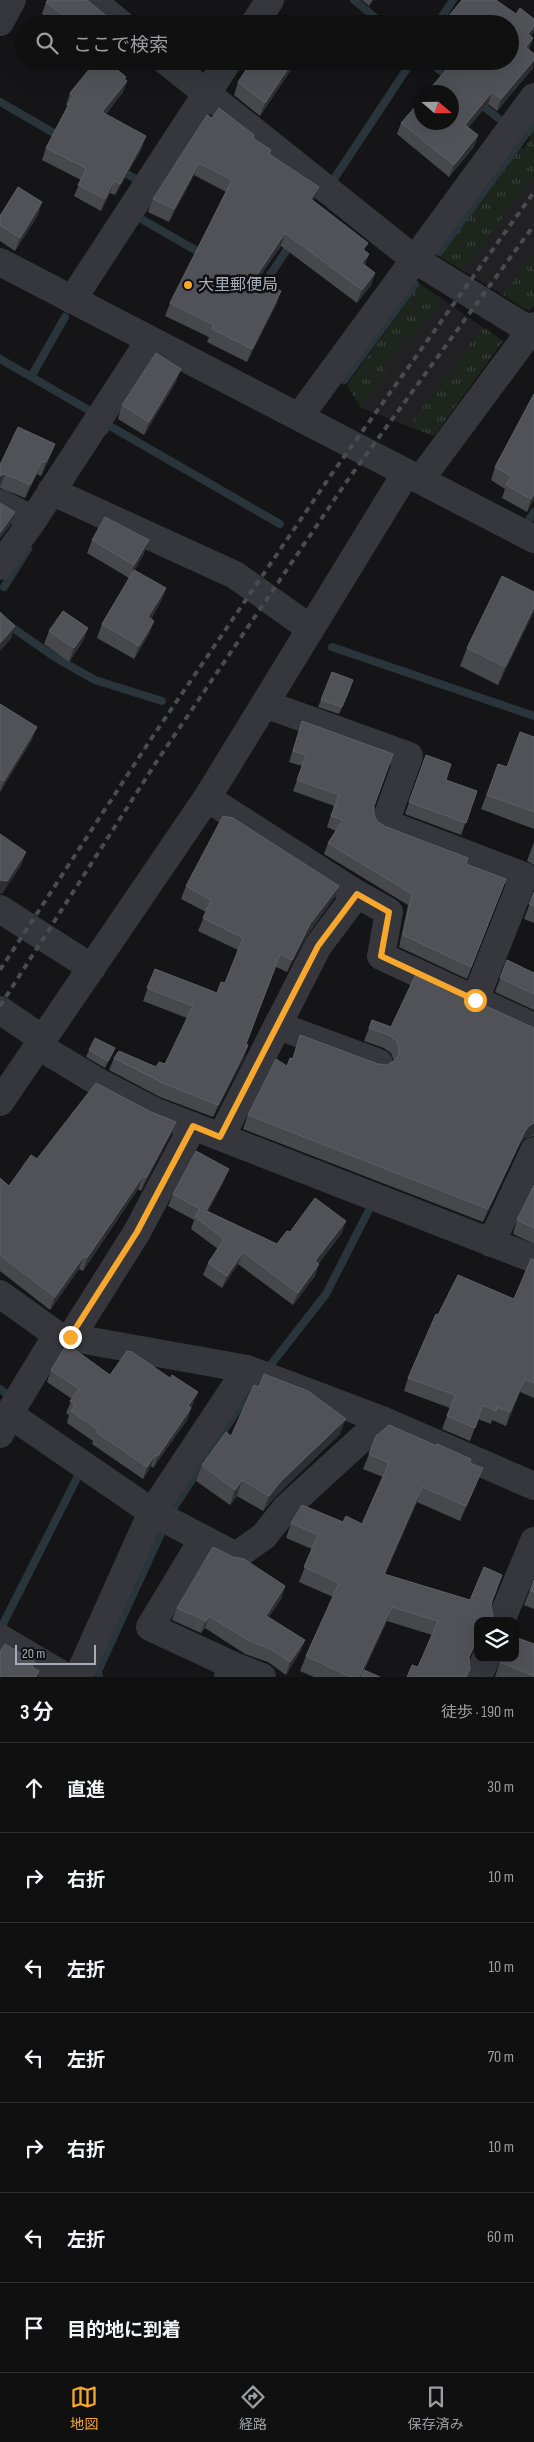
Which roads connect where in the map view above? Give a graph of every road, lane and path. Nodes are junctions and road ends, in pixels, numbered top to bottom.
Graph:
1 (12, 0) edge
2 (92, 0) edge
3 (270, 0) edge
4 (110, 15) edge
5 (260, 15) edge
6 (0, 22) edge
7 (177, 70) edge
8 (222, 70) edge
9 (206, 94) junction
10 (534, 97) edge
11 (414, 259) junction
12 (0, 262) edge
13 (72, 300) junction
14 (533, 330) edge
15 (150, 340) junction
16 (299, 417) junction
17 (413, 476) junction
18 (51, 492) junction
19 (0, 503) edge
20 (33, 520) junction
21 (534, 539) edge
22 (0, 566) edge
23 (311, 629) junction
24 (265, 704) junction
25 (207, 798) junction
26 (357, 894) junction
27 (0, 909) edge
28 (92, 968) junction
29 (475, 1000) junction
30 (0, 1010) edge
31 (279, 1026) junction
32 (534, 1027) edge
33 (42, 1044) junction
34 (379, 1063) edge
35 (0, 1102) edge
36 (193, 1126) junction
37 (220, 1137) junction
38 (534, 1151) edge
39 (491, 1243) junction
40 (534, 1259) edge
41 (0, 1294) edge
42 (64, 1336) junction
43 (247, 1369) junction
44 (382, 1420) junction
45 (5, 1424) edge
46 (534, 1486) edge
47 (152, 1512) junction
48 (203, 1539) junction
49 (534, 1541) edge
50 (503, 1617) edge
51 (0, 1638) edge
52 (484, 1662) edge
53 (231, 1671) edge
54 (66, 1677) edge
55 (78, 1677) edge
56 (262, 1677) edge
57 (478, 1677) edge

1 - 6 street
2 - 4 street
3 - 5 street
7 - 9 street
8 - 9 street
9 - 11 street
9 - 13 street
10 - 11 street
11 - 14 street
11 - 16 street
12 - 13 street
13 - 15 street
14 - 17 street
15 - 16 street
15 - 18 street
16 - 17 street
17 - 21 street
17 - 23 street
18 - 20 street
18 - 23 street
19 - 20 street
20 - 22 street
23 - 24 street
24 - 25 street
24 - 29 street
25 - 26 street
25 - 28 street
26 - 29 street
26 - 31 street
27 - 28 street
28 - 33 street
29 - 32 street
30 - 33 street
31 - 34 street
31 - 37 street
33 - 35 street
33 - 36 street
36 - 37 street
36 - 42 street
37 - 39 street
38 - 39 street
39 - 40 street
41 - 42 street
42 - 43 street
42 - 45 street
43 - 44 street
43 - 47 street
44 - 46 street
44 - 48 street
45 - 47 street
47 - 48 street
47 - 55 street
48 - 53 street
49 - 50 street
51 - 54 street
52 - 57 street
53 - 56 street

